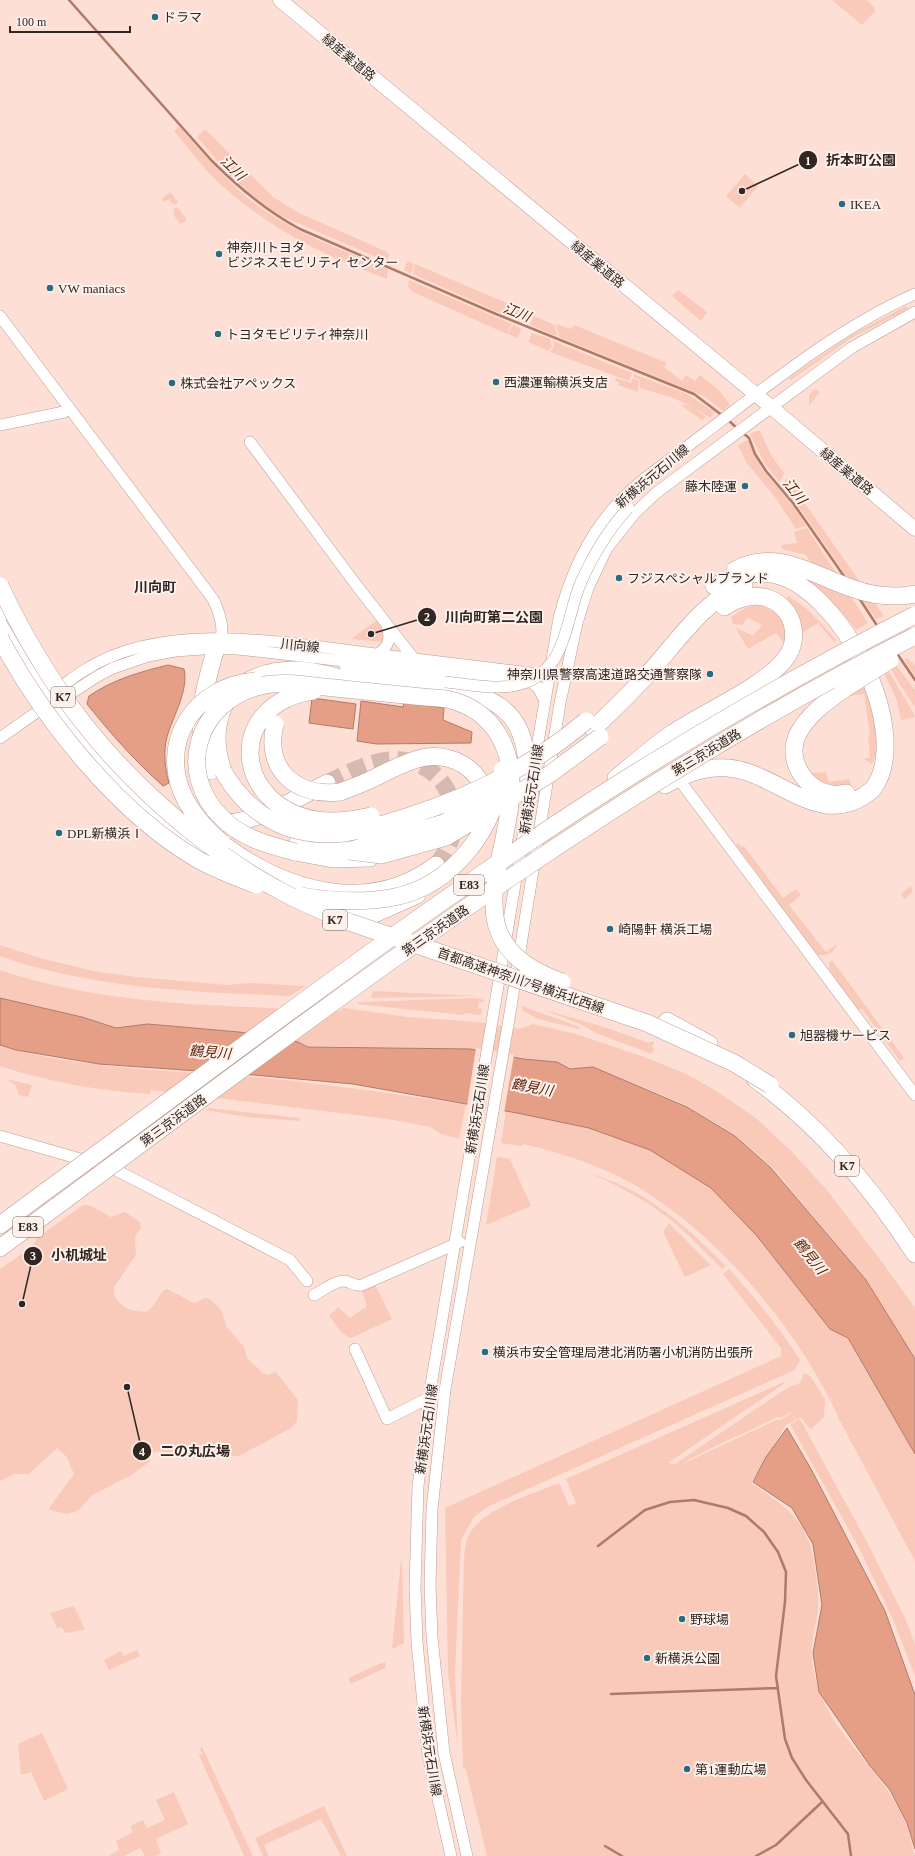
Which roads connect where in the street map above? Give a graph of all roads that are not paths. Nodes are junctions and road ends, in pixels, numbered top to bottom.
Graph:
1 (280, 0) edge
2 (915, 294) edge
3 (915, 312) edge
4 (0, 316) edge
5 (757, 395) junction
6 (771, 407) junction
7 (69, 408) junction
8 (0, 425) edge
9 (250, 442) dead end
10 (685, 470) junction
11 (915, 530) edge
12 (0, 575) edge
13 (0, 586) edge
14 (714, 586) junction
15 (915, 594) edge
16 (0, 612) edge
17 (915, 614) edge
18 (0, 621) edge
19 (387, 625) junction
20 (915, 636) edge
21 (0, 638) edge
22 (219, 643) junction
23 (915, 644) edge
24 (292, 654) junction
25 (378, 654) junction
26 (414, 659) junction
27 (311, 671) junction
28 (373, 673) junction
29 (549, 675) junction
30 (288, 684) junction
31 (321, 690) junction
32 (64, 691) junction
33 (562, 692) junction
34 (447, 701) junction
35 (545, 701) junction
36 (51, 702) junction
37 (891, 723) junction
38 (593, 729) junction
39 (0, 738) edge
40 (217, 771) junction
41 (683, 785) dead end
42 (333, 788) junction
43 (476, 792) junction
44 (147, 793) junction
45 (530, 796) junction
46 (550, 829) junction
47 (560, 844) junction
48 (388, 846) junction
49 (297, 847) junction
50 (436, 865) tunnel mouth
51 (769, 1087) junction
52 (915, 1095) edge
53 (0, 1136) edge
54 (0, 1225) edge
55 (472, 1236) junction
56 (455, 1244) junction
57 (0, 1248) edge
58 (915, 1248) edge
59 (915, 1254) edge
60 (307, 1281) dead end
61 (314, 1295) dead end
62 (355, 1349) dead end
63 (445, 1390) junction
64 (429, 1398) junction
65 (451, 1856) edge
66 (467, 1856) edge

1 - 5 main road, 緑産業道路
2 - 5 street
3 - 6 street
4 - 7 street
5 - 6 main road, 緑産業道路
5 - 29 street, 新横浜元石川線
6 - 10 street, 新横浜元石川線
6 - 11 main road, 緑産業道路
7 - 8 street
7 - 22 street
9 - 19 street
10 - 28 street, bridge
10 - 33 street, 新横浜元石川線
12 - 32 street
13 - 44 highway, 首都高速神奈川7号横浜北西線 / K7, bridge
14 - 15 highway
14 - 37 highway
14 - 38 highway
16 - 51 highway, 首都高速神奈川7号横浜北西線 / K7, bridge
17 - 46 highway, 第三京浜道路 / E83, bridge
18 - 36 street
19 - 25 street
19 - 26 street
20 - 47 highway, 第三京浜道路 / E83, bridge
21 - 34 highway, bridge
22 - 24 street, 川向線
22 - 25 street, 川向線
22 - 32 street, 川向線
22 - 40 highway
23 - 37 highway, bridge
24 - 28 street
24 - 35 street, 川向線
25 - 26 street, 川向線
26 - 29 street, 川向線
27 - 28 highway
27 - 40 highway
27 - 45 highway
29 - 33 street
29 - 35 street, 新横浜元石川線
30 - 34 highway, K7, bridge
30 - 49 highway, K7, bridge
30 - 50 highway, bridge
31 - 34 highway, K7
31 - 42 highway, bridge
31 - 43 highway, K7, bridge
32 - 36 street, 川向線
32 - 42 highway
33 - 55 street, 新横浜元石川線
34 - 44 highway, bridge
34 - 51 highway, K7, bridge
35 - 45 street, 新横浜元石川線
36 - 39 street
36 - 42 highway
37 - 38 highway
37 - 47 highway, bridge
38 - 43 highway, bridge
38 - 46 highway, bridge
38 - 48 highway, bridge
40 - 43 highway, bridge
40 - 49 highway
41 - 52 street
44 - 51 highway, 首都高速神奈川7号横浜北西線 / K7, bridge
45 - 56 street, 新横浜元石川線
46 - 54 highway, 第三京浜道路 / E83, bridge
47 - 57 highway, 第三京浜道路 / E83, bridge
48 - 49 highway, bridge
48 - 49 highway, K7, bridge
51 - 58 highway, K7
51 - 59 highway, K7
53 - 60 street
55 - 56 street
55 - 63 street, 新横浜元石川線
56 - 61 street
56 - 64 street, 新横浜元石川線
62 - 64 street
63 - 64 street
63 - 66 street, 新横浜元石川線
64 - 65 street, 新横浜元石川線

